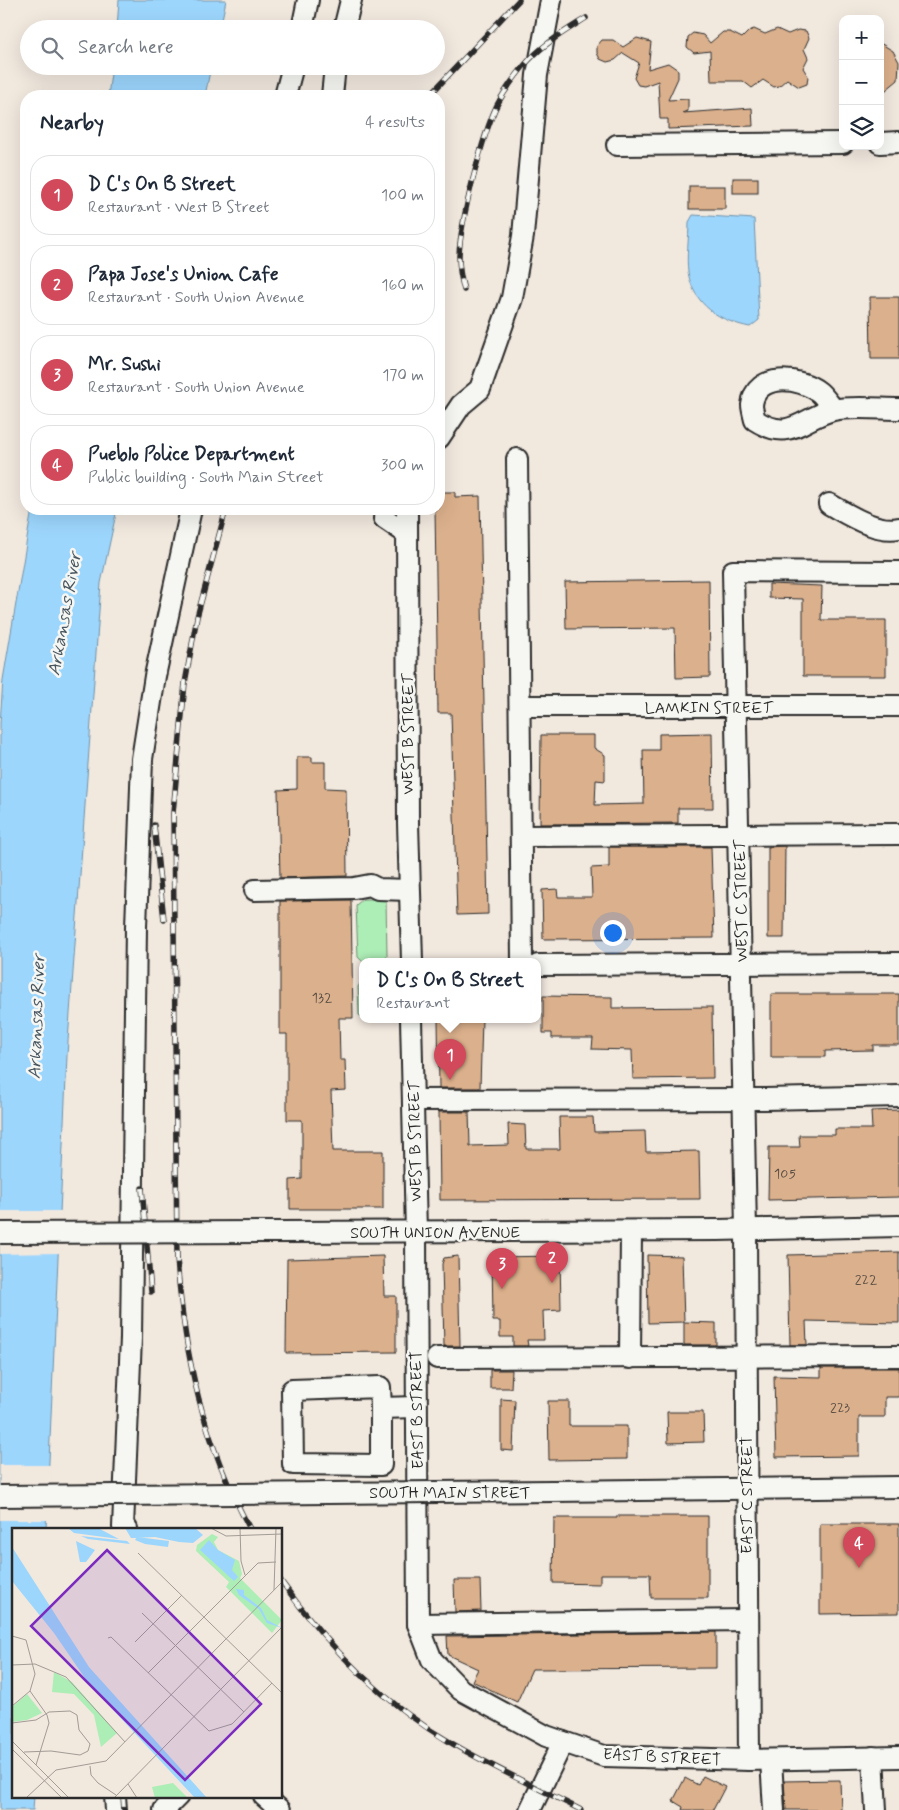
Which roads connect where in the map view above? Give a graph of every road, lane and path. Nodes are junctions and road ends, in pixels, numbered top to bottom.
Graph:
1 (308, 0) edge
2 (351, 0) edge
3 (551, 0) edge
4 (304, 20) edge
5 (346, 20) edge
6 (290, 75) edge
7 (334, 75) edge
8 (286, 90) edge
9 (332, 90) edge
10 (899, 142) edge
11 (884, 143) edge
12 (839, 144) edge
13 (617, 145) dead end
14 (899, 409) edge
15 (834, 410) dead end
16 (445, 429) edge
17 (517, 459) dead end
18 (829, 504) dead end
19 (190, 515) edge
20 (407, 515) edge
21 (384, 518) dead end
22 (899, 528) edge
23 (406, 533) junction
24 (899, 572) edge
25 (520, 706) junction
26 (899, 706) edge
27 (736, 707) junction
28 (738, 834) junction
29 (899, 834) edge
30 (521, 836) junction
31 (255, 890) dead end
32 (410, 890) junction
33 (412, 958) edge
34 (522, 958) edge
35 (899, 963) edge
36 (741, 964) junction
37 (541, 965) edge
38 (412, 1023) edge
39 (899, 1096) edge
40 (413, 1100) junction
41 (743, 1100) junction
42 (899, 1226) edge
43 (746, 1230) junction
44 (631, 1231) junction
45 (0, 1233) edge
46 (416, 1233) junction
47 (899, 1356) edge
48 (437, 1358) dead end
49 (630, 1358) junction
50 (745, 1358) junction
51 (416, 1407) junction
52 (381, 1408) junction
53 (899, 1487) edge
54 (746, 1489) junction
55 (0, 1496) edge
56 (124, 1528) edge
57 (747, 1620) junction
58 (418, 1624) junction
59 (563, 1742) junction
60 (872, 1757) junction
61 (899, 1757) edge
62 (749, 1760) junction
63 (772, 1760) junction
64 (176, 1798) edge
65 (266, 1798) edge
66 (164, 1810) edge
67 (280, 1810) edge
68 (530, 1810) edge
69 (774, 1810) edge
70 (876, 1810) edge

1 - 4 street
2 - 5 street
3 - 16 street
6 - 8 street
7 - 9 street
10 - 11 street
12 - 13 street
14 - 15 street
17 - 25 street
18 - 22 street
19 - 56 street
20 - 23 street, WEST B STREET
21 - 23 street
23 - 32 street, WEST B STREET
24 - 27 street, WEST C STREET
25 - 27 street, LAMKIN STREET
25 - 30 street
26 - 27 street, LAMKIN STREET
27 - 28 street, WEST C STREET
28 - 29 street
28 - 30 street
28 - 36 street, WEST C STREET
30 - 34 street
31 - 32 street
32 - 33 street, WEST B STREET
35 - 36 street
36 - 37 street
36 - 41 street, WEST C STREET
38 - 40 street, WEST B STREET
39 - 41 street
40 - 41 street
40 - 46 street, WEST B STREET
41 - 43 street, WEST C STREET
42 - 43 street, SOUTH UNION AVENUE
43 - 44 street, SOUTH UNION AVENUE
43 - 50 street, EAST C STREET
44 - 46 street, SOUTH UNION AVENUE
44 - 49 street
45 - 46 street, SOUTH UNION AVENUE, bridge
46 - 51 street, EAST B STREET
47 - 50 street
48 - 49 street
49 - 50 street
50 - 54 street, EAST C STREET
51 - 52 street
51 - 58 street, EAST B STREET
52 - 52 street
53 - 54 street, SOUTH MAIN STREET
54 - 55 street, SOUTH MAIN STREET, bridge
54 - 57 street, EAST C STREET
57 - 58 street
57 - 62 street, EAST C STREET
58 - 59 street, EAST B STREET
59 - 62 street, EAST B STREET
59 - 68 street
60 - 61 street, EAST B STREET
60 - 63 street, EAST B STREET
60 - 70 street
62 - 63 street, EAST B STREET
63 - 69 street
64 - 66 street
65 - 67 street

